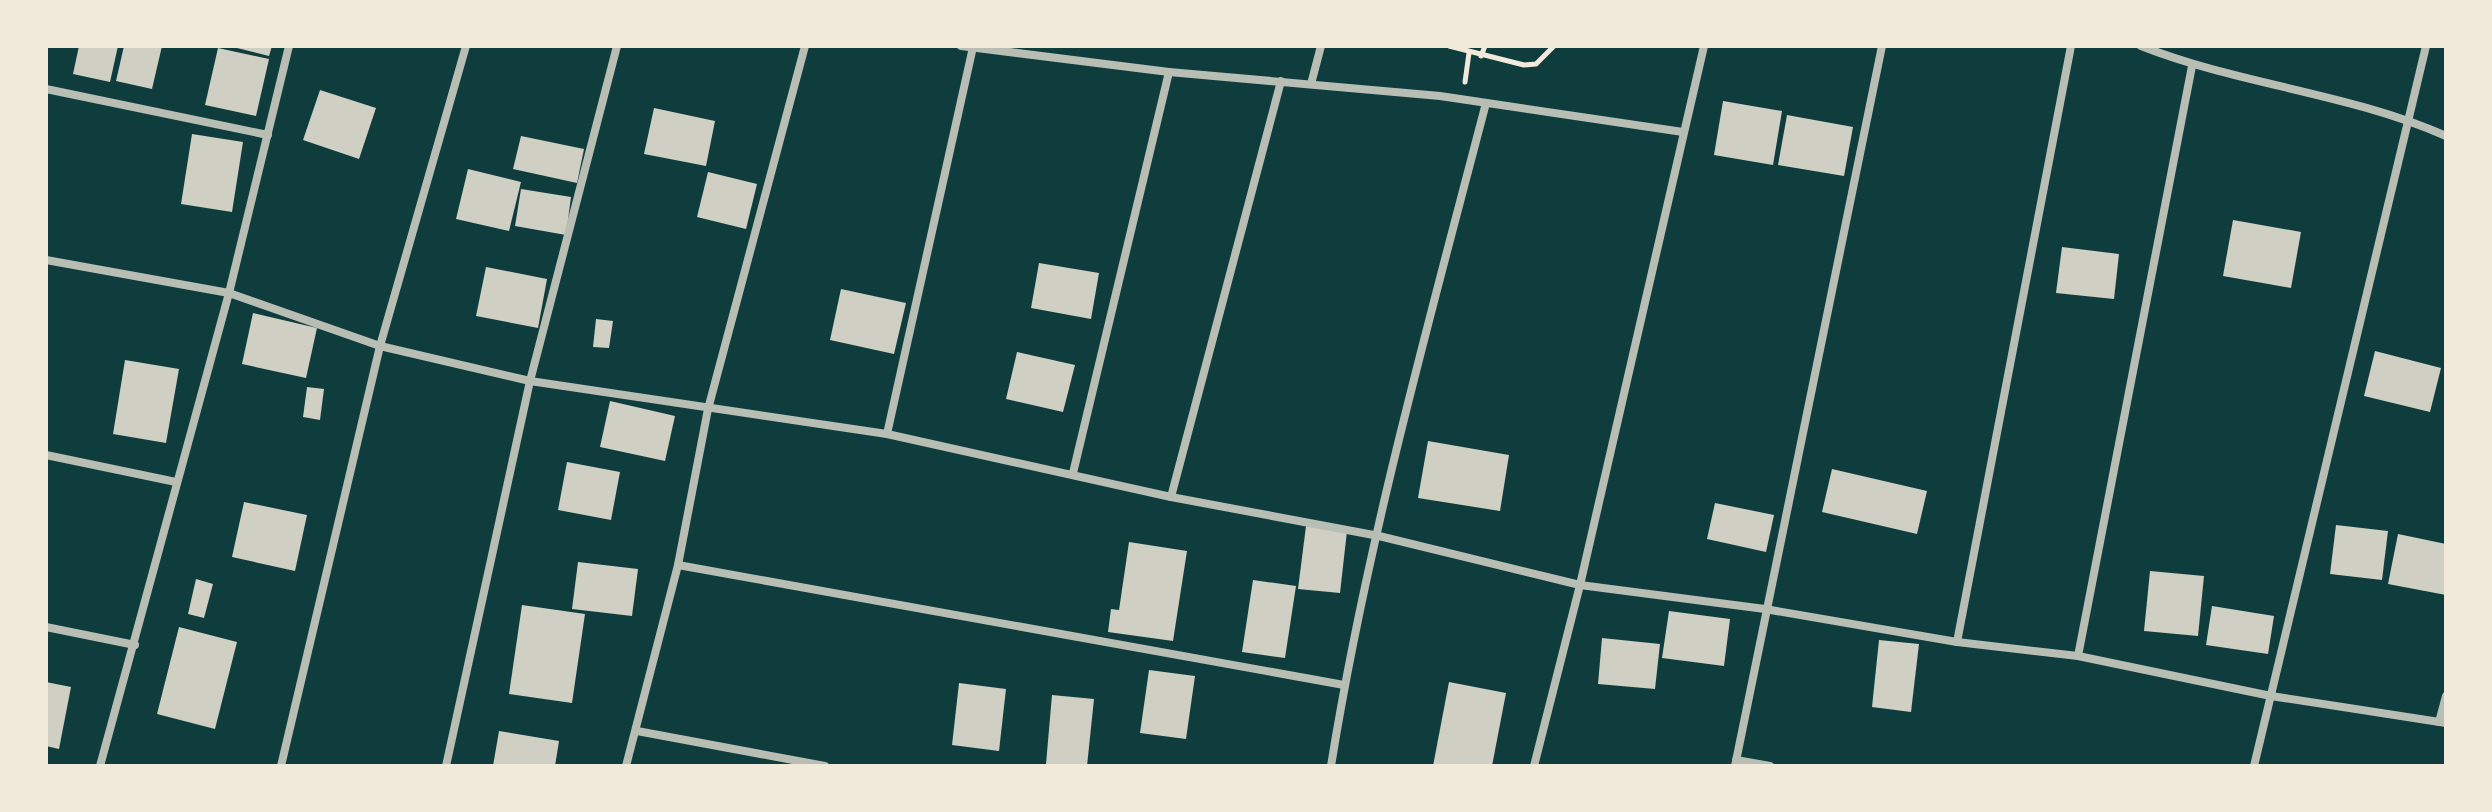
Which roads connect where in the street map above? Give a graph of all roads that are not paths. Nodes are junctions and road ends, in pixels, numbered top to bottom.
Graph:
1 (289, 46) edge
2 (466, 46) edge
3 (617, 46) edge
4 (805, 46) edge
5 (961, 46) edge
6 (1321, 46) edge
7 (1704, 46) edge
8 (1882, 46) edge
9 (2071, 46) edge
10 (2141, 46) edge
11 (2426, 46) edge
12 (973, 47) edge
13 (2192, 66) junction
14 (1169, 72) junction
15 (1281, 81) junction
16 (1311, 84) junction
17 (46, 89) edge
18 (1486, 103) junction
19 (2408, 119) junction
20 (1683, 132) junction
21 (268, 135) junction
22 (2446, 136) edge
23 (46, 260) edge
24 (229, 293) junction
25 (380, 346) junction
26 (530, 381) junction
27 (708, 409) junction
28 (887, 434) junction
29 (46, 455) edge
30 (1073, 473) junction
31 (176, 482) junction
32 (1171, 497) junction
33 (1379, 536) junction
34 (678, 565) junction
35 (1580, 585) junction
36 (1765, 609) junction
37 (46, 627) edge
38 (1957, 642) junction
39 (135, 645) junction
40 (2078, 656) junction
41 (1344, 685) junction
42 (2271, 696) junction
43 (2446, 696) edge
44 (2442, 722) edge
45 (637, 731) junction
46 (1735, 763) edge
47 (100, 766) edge
48 (281, 766) edge
49 (446, 766) edge
50 (626, 766) edge
51 (825, 766) edge
52 (1331, 766) edge
53 (1534, 766) edge
54 (1770, 766) edge
55 (2254, 766) edge

1 - 21 street
2 - 25 street
3 - 26 street
4 - 27 street
5 - 12 street
6 - 16 street
7 - 20 street
8 - 36 street
9 - 38 street
10 - 13 street
11 - 19 street
12 - 14 street
12 - 28 street
13 - 19 street
13 - 40 street
14 - 15 street
14 - 30 street
15 - 16 street
15 - 32 street
16 - 18 street
17 - 21 street
18 - 20 street
18 - 33 street
19 - 22 street
19 - 42 street
20 - 35 street
21 - 24 street
23 - 24 street
24 - 25 street
24 - 31 street
25 - 26 street
25 - 48 street
26 - 27 street
26 - 49 street
27 - 28 street
27 - 34 street
28 - 30 street
29 - 31 street
30 - 32 street
31 - 39 street
32 - 33 street
33 - 35 street
33 - 41 street
34 - 41 street
34 - 45 street
35 - 36 street
35 - 53 street
36 - 38 street
36 - 46 street
37 - 39 street
38 - 40 street
39 - 47 street
40 - 42 street
41 - 52 street
42 - 44 street
42 - 55 street
43 - 44 street
45 - 50 street
45 - 51 street
46 - 54 street

